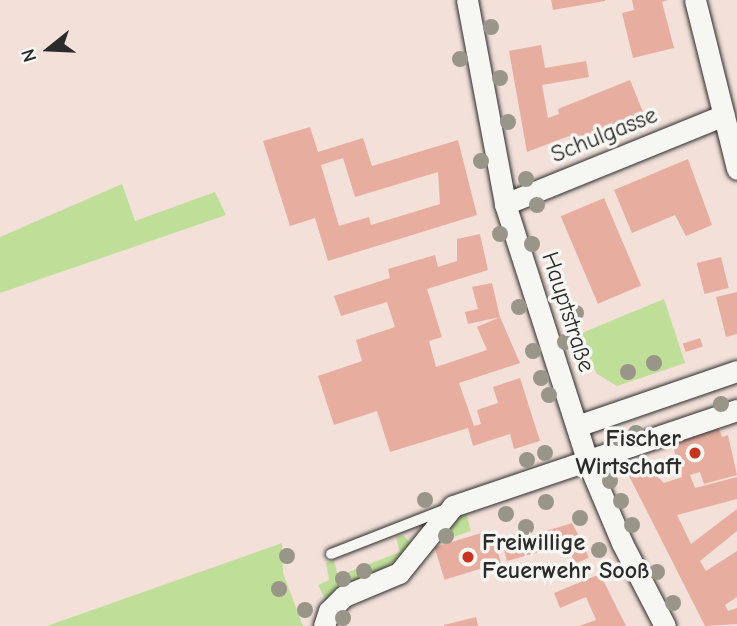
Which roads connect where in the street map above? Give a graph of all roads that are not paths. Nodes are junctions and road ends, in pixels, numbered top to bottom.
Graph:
1 (467, 0) edge
2 (695, 0) edge
3 (724, 115) junction
4 (737, 169) edge
5 (505, 204) junction
6 (737, 371) edge
7 (737, 410) edge
8 (578, 426) junction
9 (587, 460) junction
10 (453, 506) junction
11 (331, 554) dead end
12 (326, 618) edge
13 (665, 626) edge

1 - 5 street, Hauptstraße
2 - 3 street
3 - 4 street
3 - 5 street, Schulgasse
5 - 8 street, Hauptstraße
6 - 8 street
7 - 9 street
8 - 9 street, Hauptstraße
9 - 10 street
9 - 13 street, Hauptstraße
10 - 11 lane
10 - 12 street

